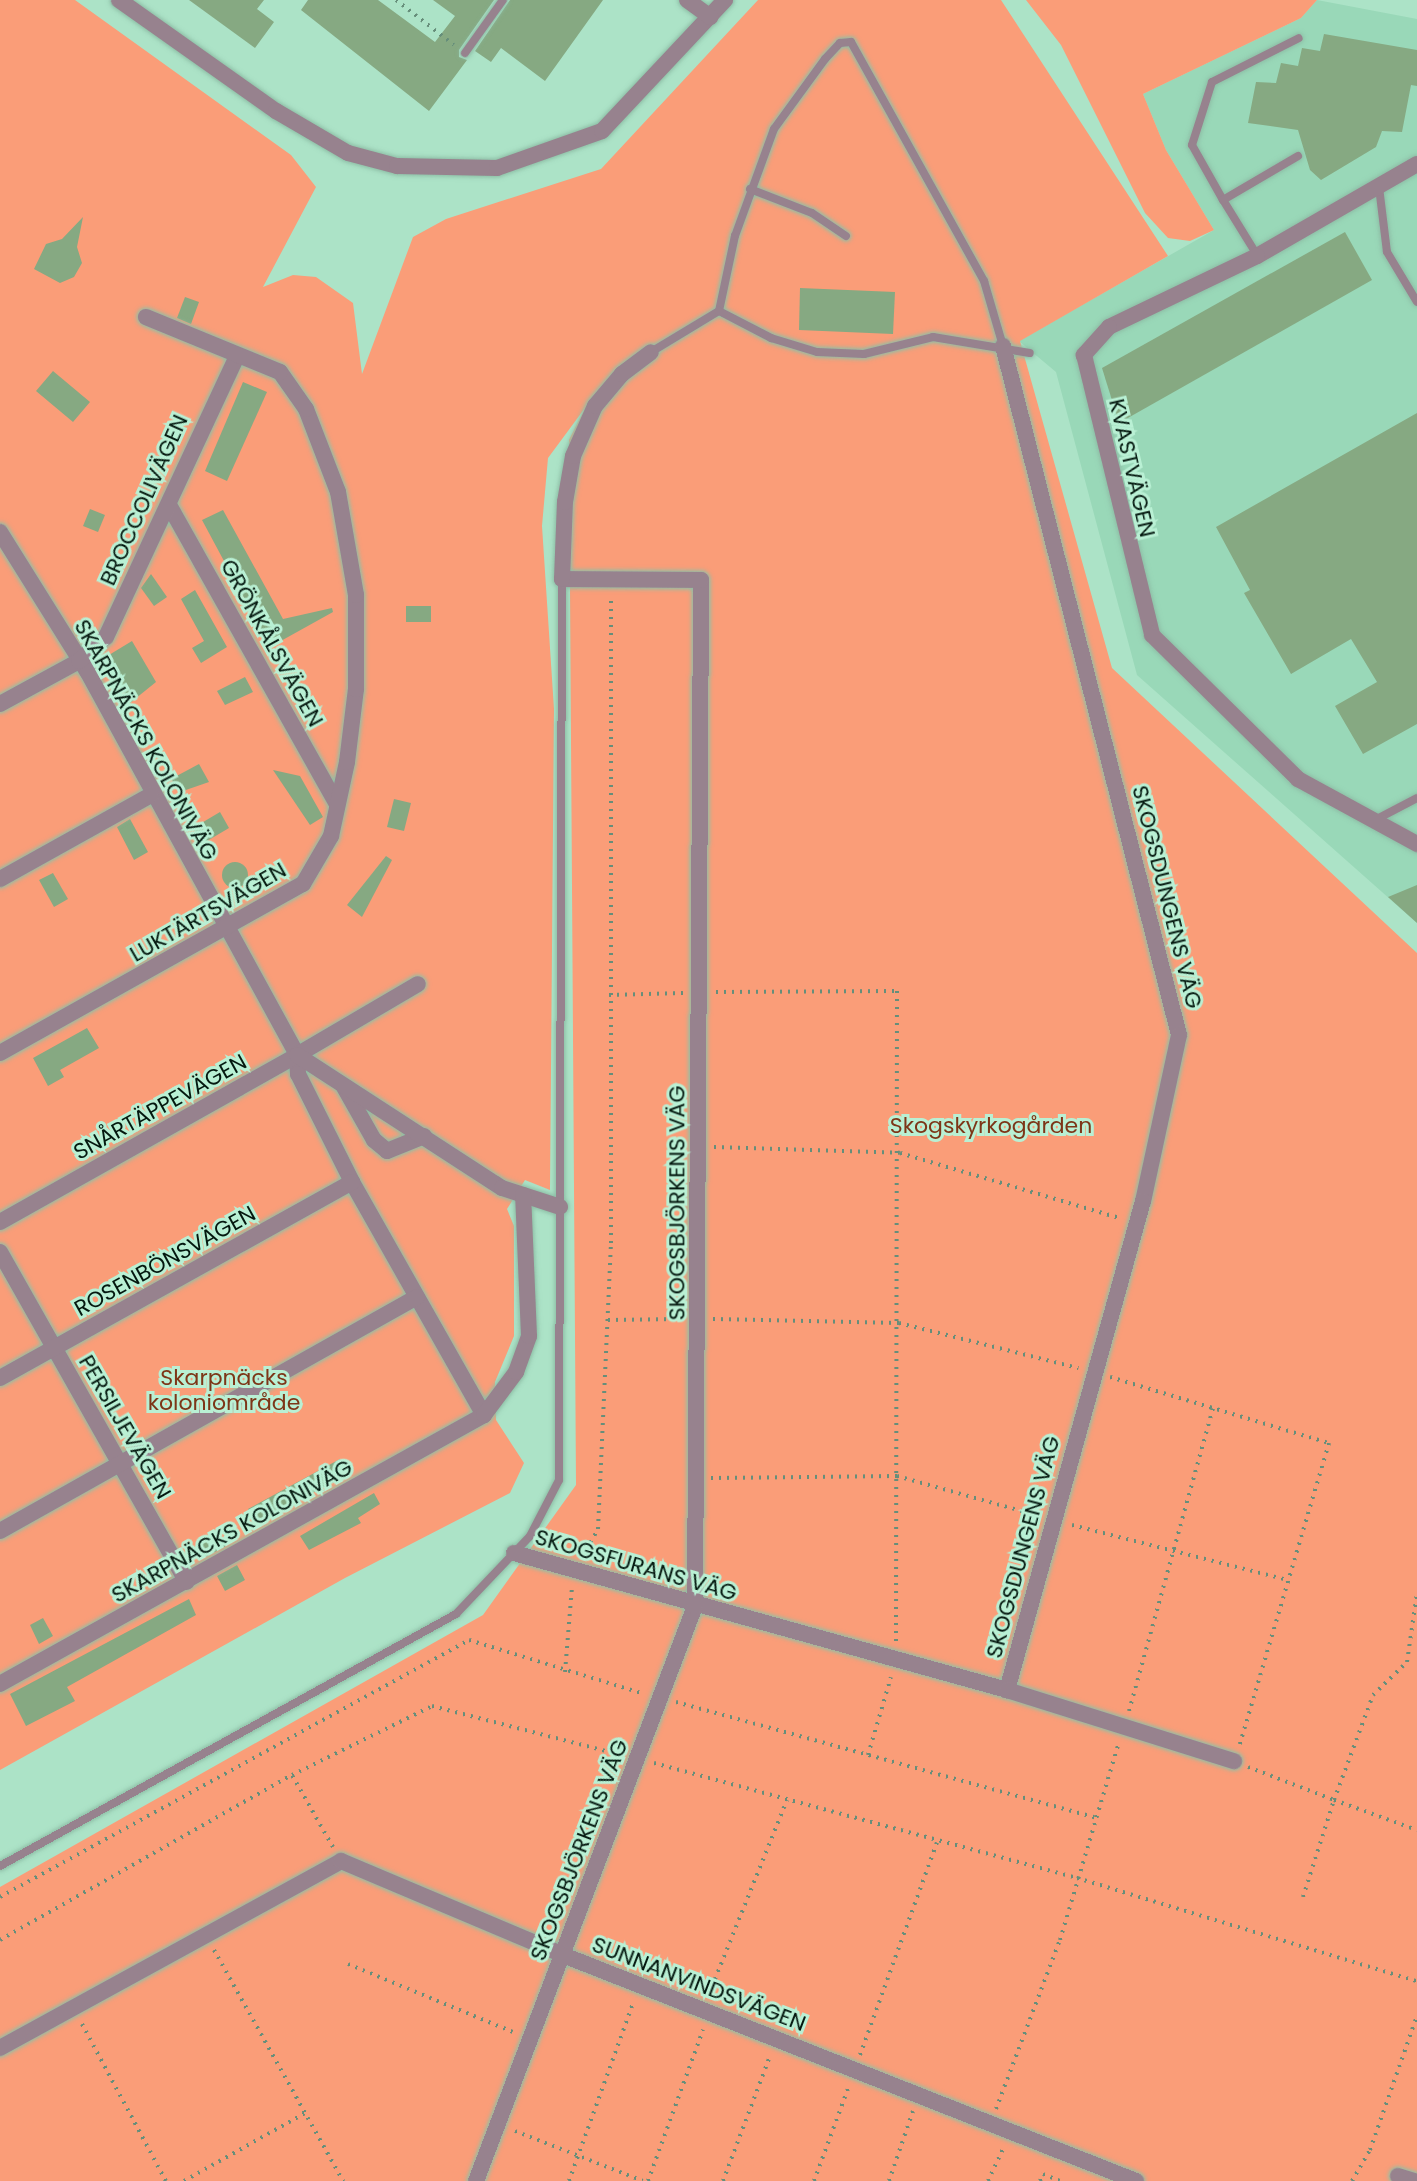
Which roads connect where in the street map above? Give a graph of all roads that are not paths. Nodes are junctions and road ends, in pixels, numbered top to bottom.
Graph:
1 (119, 0) edge
2 (503, 0) edge
3 (687, 0) edge
4 (725, 0) edge
5 (710, 17) junction
6 (1299, 38) dead end
7 (465, 53) road end
8 (1298, 156) dead end
9 (1417, 164) edge
10 (1379, 187) junction
11 (750, 189) junction
12 (1223, 200) junction
13 (846, 236) dead end
14 (1257, 256) junction
15 (1417, 302) edge
16 (719, 311) junction
17 (146, 317) dead end
18 (1003, 346) junction
19 (651, 352) joint
20 (1030, 353) dead end
21 (237, 356) junction
22 (169, 505) junction
23 (0, 532) edge
24 (562, 579) junction
25 (79, 661) junction
26 (0, 704) edge
27 (151, 795) junction
28 (1417, 798) edge
29 (337, 804) junction
30 (1374, 821) junction
31 (1417, 844) edge
32 (0, 879) edge
33 (227, 929) junction
34 (418, 984) dead end
35 (0, 1053) edge
36 (297, 1055) junction
37 (341, 1082) junction
38 (424, 1136) junction
39 (352, 1182) junction
40 (523, 1195) junction
41 (560, 1207) junction
42 (0, 1222) edge
43 (0, 1252) edge
44 (417, 1297) junction
45 (54, 1348) junction
46 (0, 1378) edge
47 (484, 1415) junction
48 (120, 1464) junction
49 (0, 1531) edge
50 (514, 1553) junction
51 (187, 1582) junction
52 (695, 1606) junction
53 (0, 1684) edge
54 (1007, 1690) junction
55 (1234, 1761) road end
56 (0, 1866) edge
57 (563, 1955) junction
58 (0, 2048) edge
59 (476, 2181) edge
60 (1136, 2181) edge

1 - 5 street
2 - 7 lane
3 - 5 street
4 - 5 street
6 - 12 lane
8 - 12 lane
9 - 10 street, KVASTVÄGEN
10 - 14 street, KVASTVÄGEN
10 - 15 lane
11 - 13 lane
11 - 16 lane
11 - 18 lane
12 - 14 lane
14 - 30 street, KVASTVÄGEN
16 - 18 lane
16 - 19 lane
17 - 21 street, LUKTÄRTSVÄGEN
18 - 20 lane
18 - 54 street, SKOGSDUNGENS VÄG
19 - 24 street
21 - 22 street, BROCCOLIVÄGEN
21 - 29 street, LUKTÄRTSVÄGEN
22 - 25 street, BROCCOLIVÄGEN
22 - 29 street, GRÖNKÅLSVÄGEN
23 - 25 street, SKARPNÄCKS KOLONIVÄG
24 - 41 lane
24 - 52 street, SKOGSBJÖRKENS VÄG
25 - 26 street, BROCCOLIVÄGEN
25 - 27 street, SKARPNÄCKS KOLONIVÄG
27 - 32 street
27 - 33 street, SKARPNÄCKS KOLONIVÄG
28 - 30 lane
29 - 33 street, LUKTÄRTSVÄGEN
30 - 31 street, KVASTVÄGEN
33 - 35 street, LUKTÄRTSVÄGEN
33 - 36 street, SKARPNÄCKS KOLONIVÄG
34 - 36 street
36 - 37 street
36 - 39 street, SKARPNÄCKS KOLONIVÄG
36 - 42 street, SNÅRTÄPPEVÄGEN
37 - 38 street
37 - 38 street
38 - 40 street
39 - 44 street, SKARPNÄCKS KOLONIVÄG
39 - 45 street, ROSENBÖNSVÄGEN
40 - 41 street
40 - 47 street, SKARPNÄCKS KOLONIVÄG
41 - 50 lane
43 - 45 street, PERSILJEVÄGEN
44 - 47 street, SKARPNÄCKS KOLONIVÄG
44 - 48 street
45 - 46 street, ROSENBÖNSVÄGEN
45 - 48 street, PERSILJEVÄGEN
47 - 51 street, SKARPNÄCKS KOLONIVÄG
48 - 49 street
48 - 51 street, PERSILJEVÄGEN
50 - 52 street, SKOGSFURANS VÄG
50 - 56 lane, SKOGSFURANS VÄG
51 - 53 street, SKARPNÄCKS KOLONIVÄG
52 - 54 street, SKOGSFURANS VÄG
52 - 57 street, SKOGSBJÖRKENS VÄG
54 - 55 street, SKOGSFURANS VÄG
57 - 58 street, SUNNANVINDSVÄGEN
57 - 59 street, SKOGSBJÖRKENS VÄG
57 - 60 street, SUNNANVINDSVÄGEN

